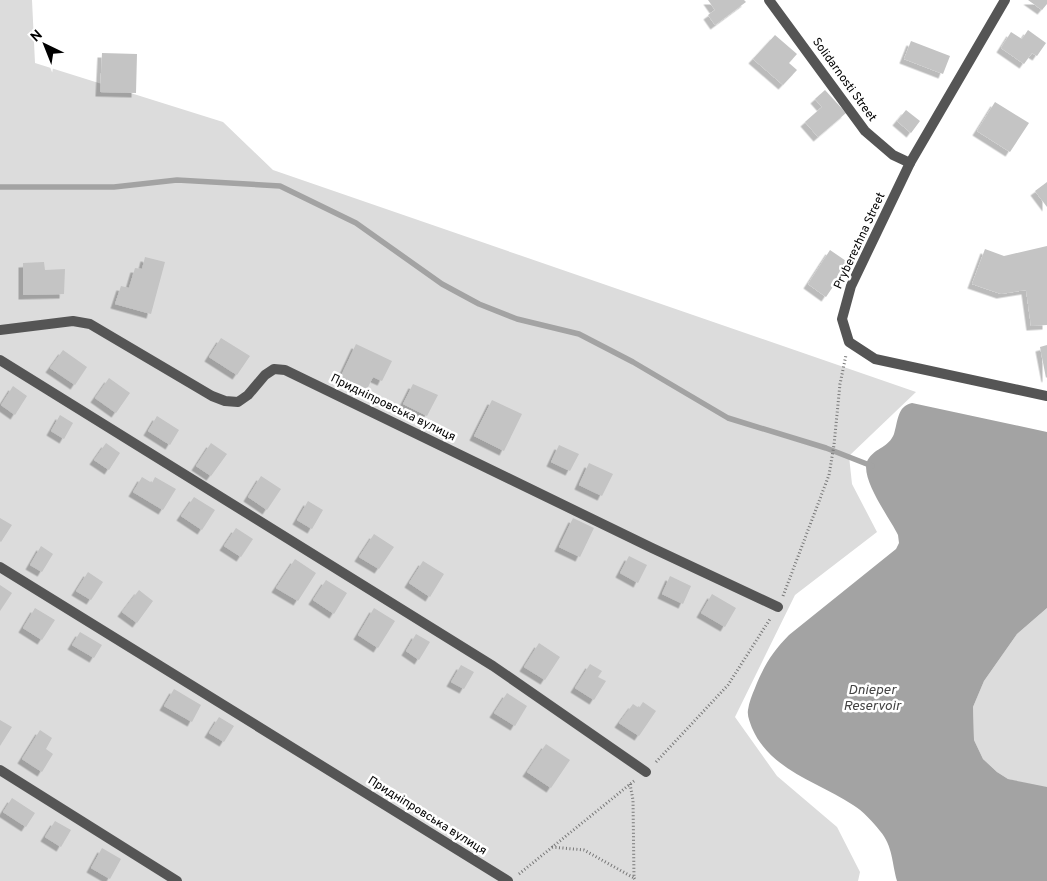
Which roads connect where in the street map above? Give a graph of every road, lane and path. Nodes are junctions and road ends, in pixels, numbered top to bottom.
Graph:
1 (769, 0) edge
2 (1005, 0) edge
3 (910, 163) junction
4 (0, 330) edge
5 (849, 342) junction
6 (0, 360) edge
7 (1047, 396) edge
8 (0, 567) edge
9 (778, 607) junction
10 (0, 770) edge
11 (646, 772) junction
12 (630, 784) junction
13 (552, 847) junction
14 (518, 875) dead end
15 (635, 880) edge
16 (177, 881) edge
17 (508, 881) edge

1 - 3 street, Solidarnosti Street
2 - 3 street, Pryberezhna Street
3 - 5 street, Pryberezhna Street
4 - 9 street, Придніпровська вулиця
5 - 7 street
5 - 9 path
6 - 11 street
8 - 17 street, Придніпровська вулиця
9 - 11 path
10 - 16 street
11 - 12 path
12 - 13 path
12 - 15 path
13 - 14 path
13 - 15 path

